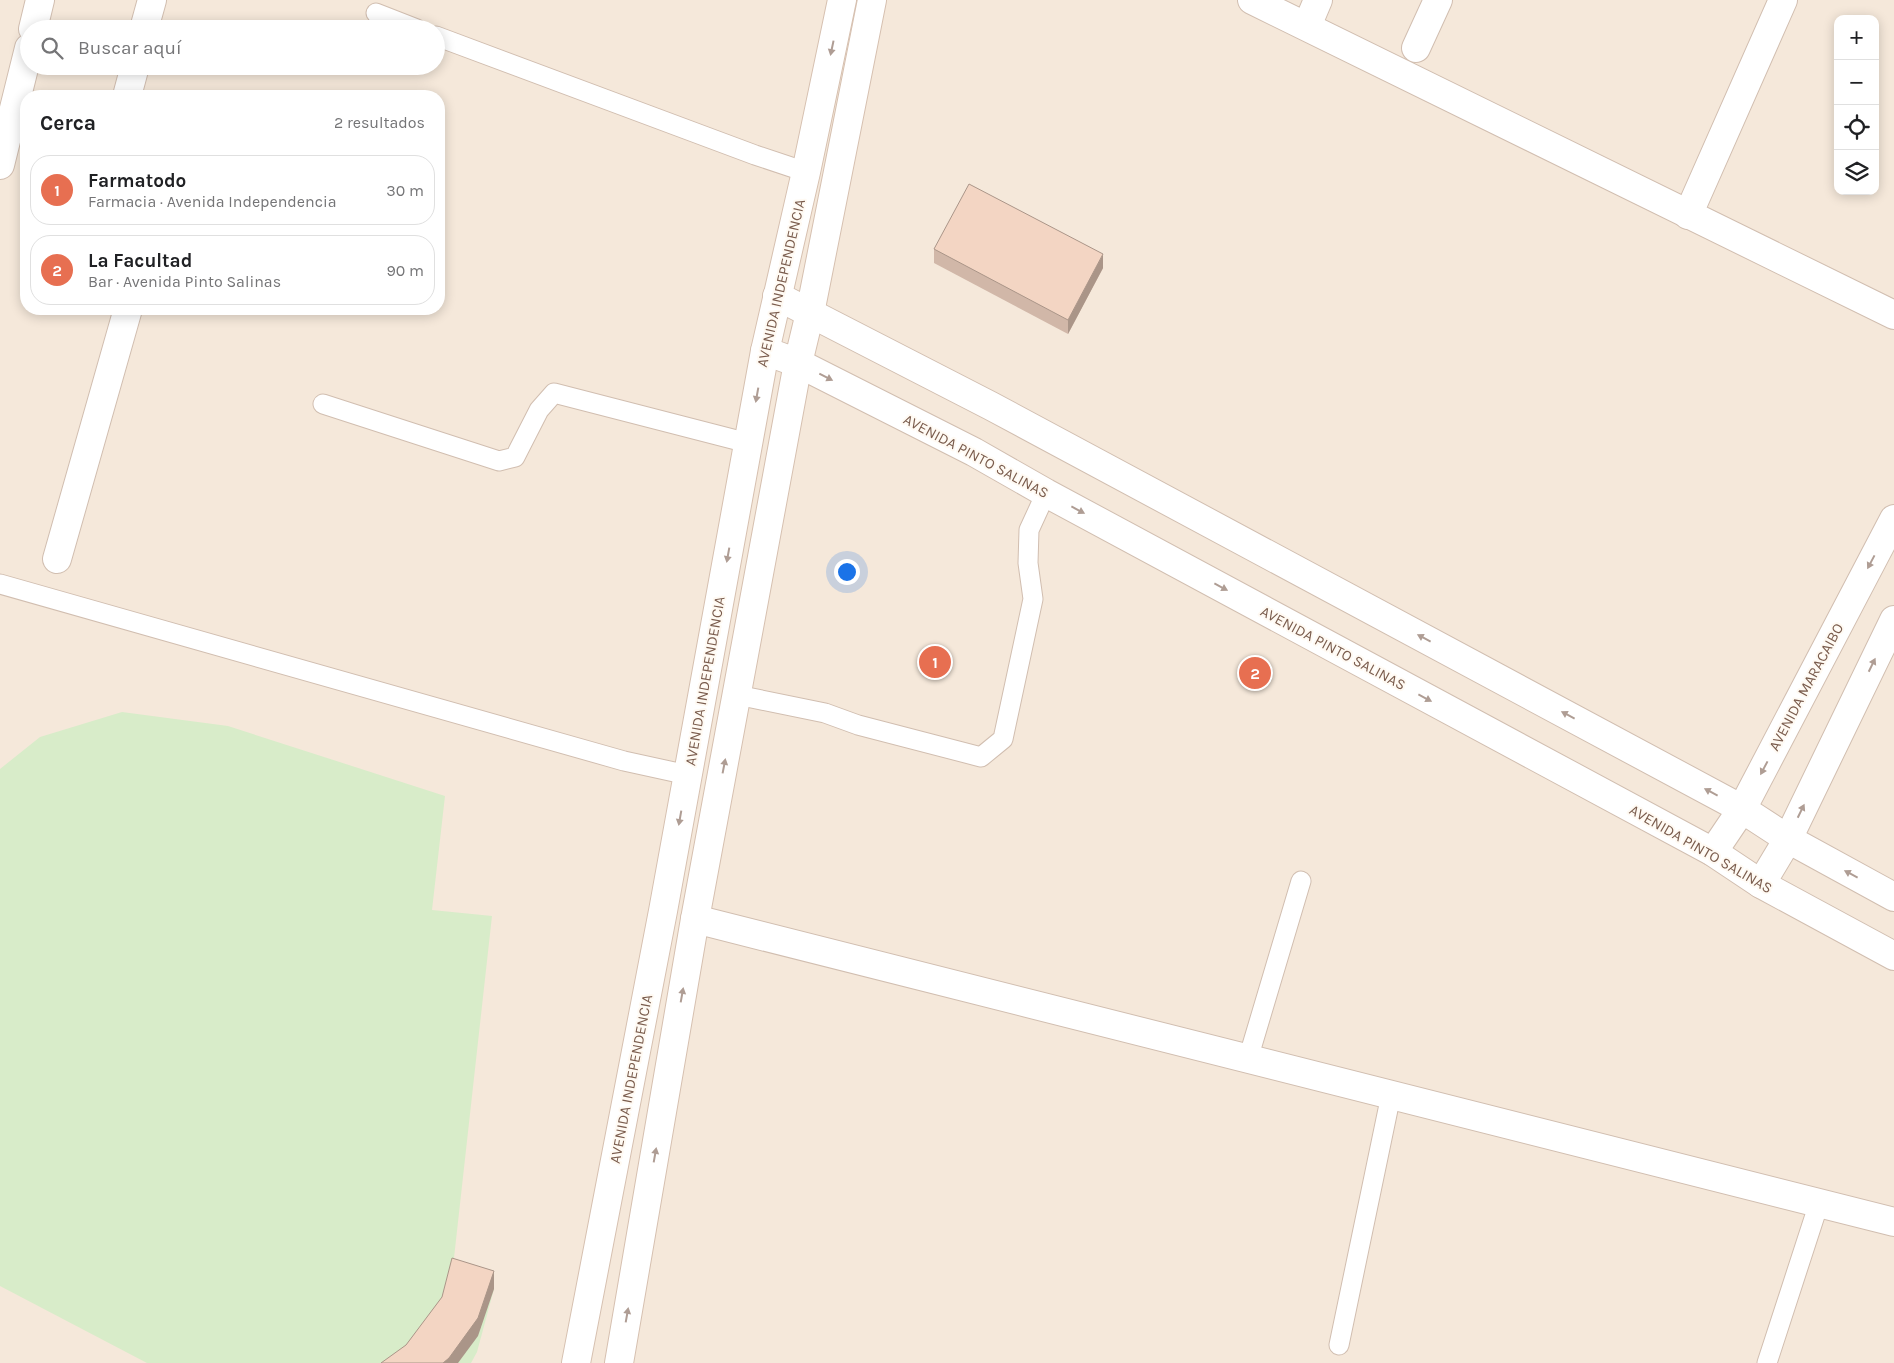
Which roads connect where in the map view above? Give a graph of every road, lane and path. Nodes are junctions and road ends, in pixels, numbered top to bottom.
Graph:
1 (40, 0) edge
2 (152, 0) edge
3 (842, 0) edge
4 (872, 0) edge
5 (1252, 0) edge
6 (1318, 0) edge
7 (1438, 0) edge
8 (1783, 0) edge
9 (376, 13) dead end
10 (35, 20) edge
11 (146, 20) edge
12 (394, 20) edge
13 (1307, 26) junction
14 (445, 39) edge
15 (1416, 48) dead end
16 (23, 75) edge
17 (133, 75) edge
18 (129, 90) edge
19 (12, 127) edge
20 (0, 165) edge
21 (806, 172) junction
22 (1688, 215) junction
23 (777, 296) junction
24 (810, 313) junction
25 (126, 315) edge
26 (1894, 315) edge
27 (765, 351) junction
28 (798, 363) junction
29 (323, 404) dead end
30 (748, 443) junction
31 (1046, 493) junction
32 (1894, 519) edge
33 (57, 559) dead end
34 (0, 584) edge
35 (1894, 620) edge
36 (737, 695) junction
37 (688, 775) junction
38 (1742, 809) junction
39 (1788, 839) junction
40 (1713, 852) junction
41 (1301, 881) dead end
42 (1761, 884) junction
43 (1894, 897) edge
44 (695, 919) junction
45 (1894, 956) edge
46 (1248, 1060) junction
47 (1391, 1095) junction
48 (1819, 1203) junction
49 (1894, 1222) edge
50 (1339, 1344) dead end
51 (576, 1363) edge
52 (619, 1363) edge
53 (1767, 1363) edge

1 - 10 street
2 - 11 street
3 -> 21 street, AVENIDA INDEPENDENCIA
4 - 24 street
5 - 13 street
6 - 13 street
7 - 15 street
8 - 22 street
9 - 12 lane
13 - 22 street
14 - 21 lane
16 - 19 street
17 - 18 street
19 - 20 street
21 - 23 street, AVENIDA INDEPENDENCIA
22 - 26 street
23 - 24 street
23 - 27 street, AVENIDA INDEPENDENCIA
24 - 28 street
38 -> 24 street
25 - 33 street
27 - 28 street, AVENIDA PINTO SALINAS
27 -> 30 street, AVENIDA INDEPENDENCIA
28 -> 31 street, AVENIDA PINTO SALINAS
28 - 36 street
29 - 30 lane
30 -> 37 street, AVENIDA INDEPENDENCIA
31 - 36 lane
31 -> 40 street, AVENIDA PINTO SALINAS
32 -> 38 street, AVENIDA MARACAIBO
34 - 37 lane
39 -> 35 street
44 -> 36 street
37 -> 51 street, AVENIDA INDEPENDENCIA
38 - 39 street
38 - 40 street, AVENIDA MARACAIBO
39 - 42 street
43 -> 39 street
40 - 42 street, AVENIDA PINTO SALINAS
41 - 46 lane
42 - 45 street, AVENIDA PINTO SALINAS
44 - 46 street
52 -> 44 street
46 - 47 street
47 - 48 street
47 - 50 lane
48 - 49 street
48 - 53 lane

